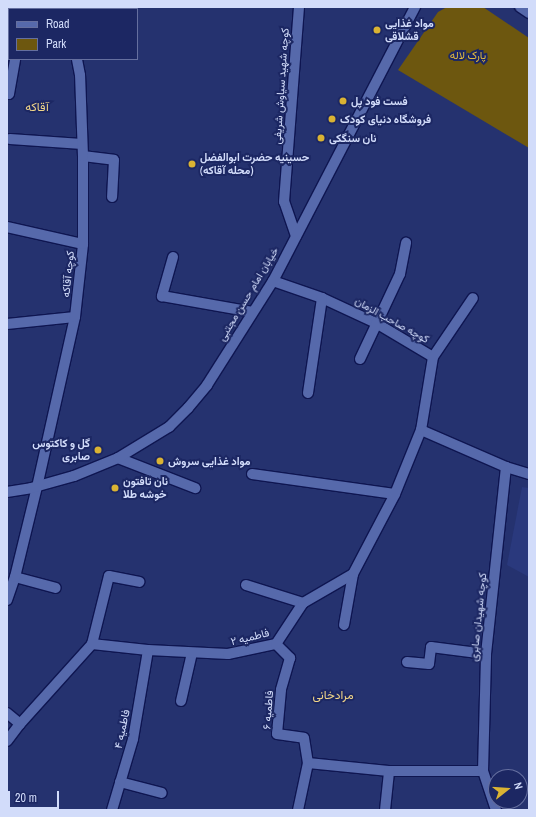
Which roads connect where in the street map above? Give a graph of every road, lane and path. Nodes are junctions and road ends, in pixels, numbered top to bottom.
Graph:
1 (299, 7) edge
2 (415, 7) edge
3 (520, 7) edge
4 (529, 13) edge
5 (15, 60) edge
6 (78, 60) edge
7 (7, 93) edge
8 (10, 139) dead end
9 (82, 144) junction
10 (83, 156) junction
11 (112, 197) dead end
12 (7, 227) edge
13 (296, 236) junction
14 (406, 243) dead end
15 (83, 244) junction
16 (173, 257) dead end
17 (273, 281) junction
18 (322, 298) junction
19 (473, 298) dead end
20 (254, 312) junction
21 (75, 317) junction
22 (376, 323) junction
23 (7, 324) edge
24 (433, 357) junction
25 (360, 359) dead end
26 (308, 392) dead end
27 (421, 430) junction
28 (118, 458) junction
29 (506, 467) junction
30 (252, 474) dead end
31 (529, 474) edge
32 (37, 487) junction
33 (195, 488) dead end
34 (7, 492) edge
35 (395, 494) junction
36 (353, 574) junction
37 (15, 576) junction
38 (139, 582) dead end
39 (246, 585) dead end
40 (56, 588) dead end
41 (7, 600) edge
42 (303, 603) junction
43 (344, 624) dead end
44 (92, 644) junction
45 (276, 644) junction
46 (148, 650) junction
47 (192, 653) junction
48 (486, 654) junction
49 (407, 662) dead end
50 (181, 701) dead end
51 (7, 713) edge
52 (20, 724) junction
53 (7, 741) edge
54 (308, 763) junction
55 (389, 771) junction
56 (483, 771) junction
57 (120, 782) junction
58 (162, 793) dead end
59 (112, 810) edge
60 (298, 810) edge
61 (385, 810) edge
62 (496, 810) edge

1 - 13 street, کوچه شهید سیاوش شریفی
2 - 13 street, خیابان امام حسن مجتبی
3 - 4 street
5 - 7 street
6 - 9 street, کوچه آقاکه
8 - 9 street
9 - 10 street, کوچه آقاکه
10 - 11 street
10 - 15 street, کوچه آقاکه
12 - 15 street
13 - 17 street, خیابان امام حسن مجتبی
14 - 22 street
15 - 21 street, کوچه آقاکه
16 - 20 street
17 - 18 street, کوچه صاحب الزمان
17 - 20 street, خیابان امام حسن مجتبی
18 - 22 street, کوچه صاحب الزمان
18 - 26 street
19 - 24 street
20 - 28 street, خیابان امام حسن مجتبی
21 - 23 street
21 - 32 street, کوچه آقاکه
22 - 24 street, کوچه صاحب الزمان
22 - 25 street
24 - 27 street, کوچه صاحب الزمان
27 - 29 street
27 - 35 street
28 - 32 street, خیابان امام حسن مجتبی
28 - 33 street
29 - 31 street
29 - 48 street, کوچه شهیدان صابری
30 - 35 street
32 - 34 street, خیابان امام حسن مجتبی
32 - 37 street, کوچه آقاکه
35 - 36 street
36 - 42 street, فاطمیه ۲
36 - 43 street
37 - 40 street
37 - 41 street, کوچه آقاکه
38 - 44 street
39 - 42 street
42 - 45 street, فاطمیه ۲
44 - 46 street, فاطمیه ۲
44 - 52 street
45 - 47 street, فاطمیه ۲
45 - 54 street, فاطمیه ۶
46 - 47 street, فاطمیه ۲
46 - 57 street, فاطمیه ۴
47 - 50 street
48 - 49 street
48 - 56 street, کوچه شهیدان صابری
51 - 52 street
52 - 53 street
54 - 55 street
54 - 60 street, فاطمیه ۶
55 - 56 street
55 - 61 street
56 - 62 street, کوچه شهیدان صابری
57 - 58 street
57 - 59 street, فاطمیه ۴

